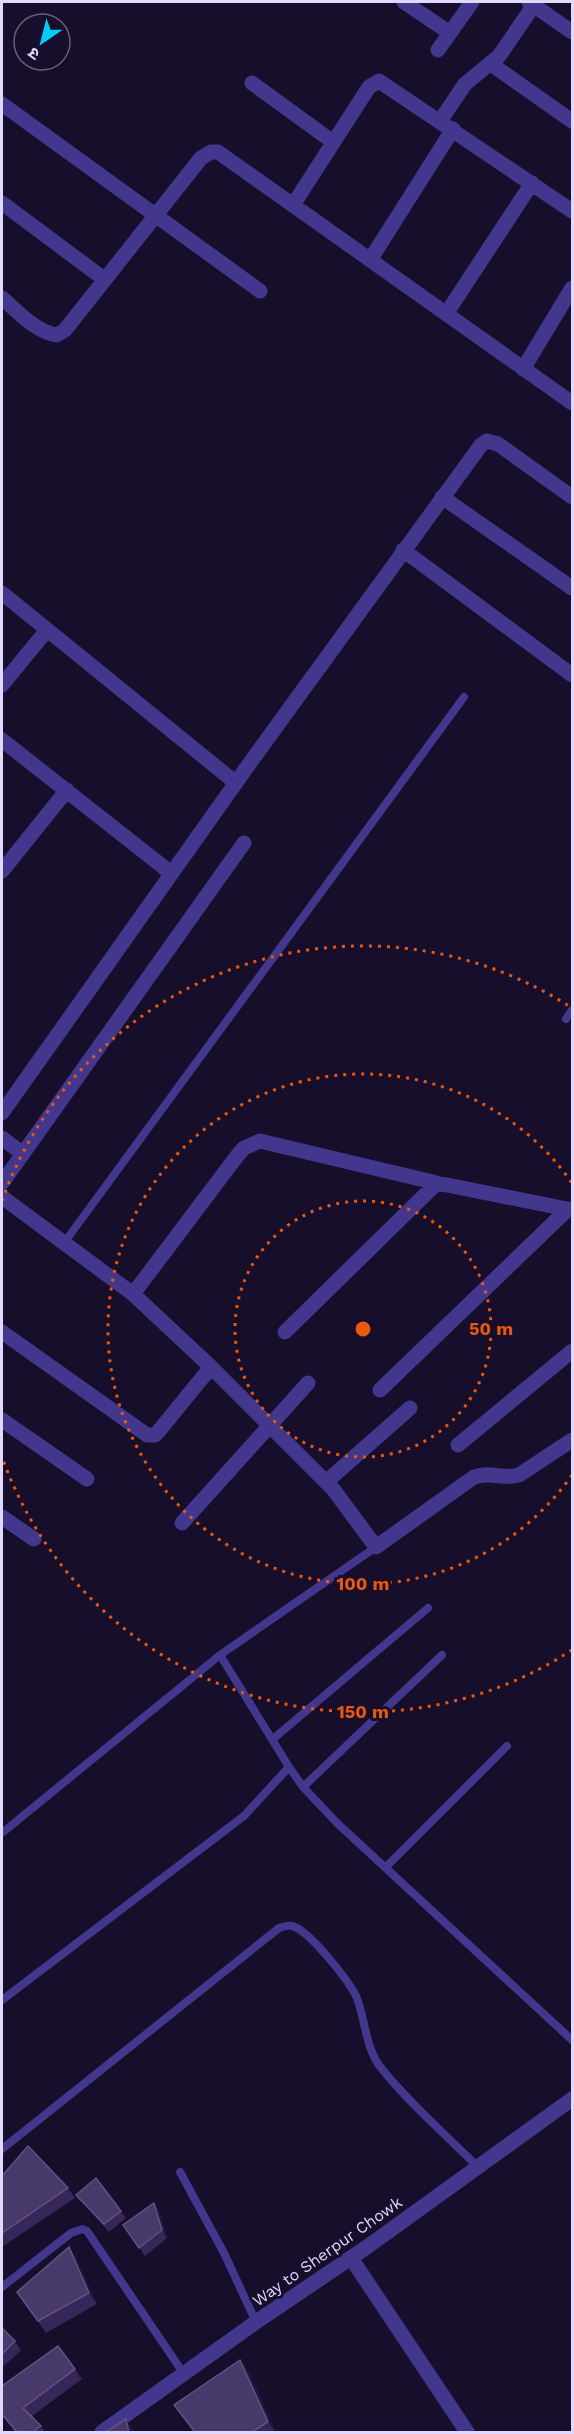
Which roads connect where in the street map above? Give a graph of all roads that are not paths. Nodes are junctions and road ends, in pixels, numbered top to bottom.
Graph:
1 (404, 2) edge
2 (472, 2) edge
3 (533, 3) edge
4 (573, 32) edge
5 (450, 33) junction
6 (438, 50) dead end
7 (491, 64) junction
8 (252, 83) dead end
9 (2, 104) edge
10 (440, 121) junction
11 (573, 121) edge
12 (453, 129) junction
13 (333, 142) junction
14 (532, 183) junction
15 (2, 203) edge
16 (293, 205) junction
17 (573, 211) edge
18 (155, 216) junction
19 (370, 260) junction
20 (104, 279) junction
21 (573, 288) edge
22 (260, 291) dead end
23 (2, 300) edge
24 (446, 314) junction
25 (523, 369) junction
26 (573, 403) edge
27 (442, 497) junction
28 (573, 497) edge
29 (403, 550) junction
30 (573, 588) edge
31 (2, 594) edge
32 (47, 630) junction
33 (573, 675) edge
34 (2, 685) edge
35 (464, 697) dead end
36 (2, 740) edge
37 (236, 783) junction
38 (66, 790) junction
39 (244, 843) dead end
40 (2, 872) edge
41 (171, 873) junction
42 (573, 1010) edge
43 (566, 1019) dead end
44 (2, 1113) edge
45 (2, 1138) edge
46 (23, 1154) junction
47 (2, 1183) edge
48 (437, 1183) junction
49 (4, 1205) edge
50 (570, 1210) edge
51 (64, 1243) junction
52 (133, 1294) junction
53 (2, 1332) edge
54 (285, 1332) dead end
55 (573, 1351) edge
56 (212, 1367) junction
57 (308, 1383) dead end
58 (380, 1390) dead end
59 (410, 1408) dead end
60 (2, 1420) edge
61 (270, 1426) junction
62 (573, 1440) edge
63 (458, 1444) dead end
64 (87, 1479) dead end
65 (326, 1482) junction
66 (2, 1517) edge
67 (183, 1522) dead end
68 (34, 1539) dead end
69 (375, 1547) junction
70 (428, 1608) dead end
71 (220, 1655) junction
72 (442, 1655) dead end
73 (273, 1739) junction
74 (507, 1746) dead end
75 (289, 1767) junction
76 (303, 1787) junction
77 (2, 1833) edge
78 (386, 1867) junction
79 (2, 2000) edge
80 (573, 2040) edge
81 (572, 2100) edge
82 (2, 2149) edge
83 (478, 2167) junction
84 (180, 2172) dead end
85 (351, 2258) junction
86 (2, 2287) edge
87 (256, 2322) junction
88 (184, 2374) junction
89 (102, 2433) edge
90 (467, 2433) edge

1 - 5 street
2 - 5 street
3 - 4 street
3 - 7 street
5 - 6 street
7 - 10 street
7 - 11 street
8 - 13 street
9 - 18 street
10 - 12 street
10 - 13 street
12 - 14 street
12 - 19 street
13 - 16 street
14 - 17 street
14 - 24 street
15 - 20 street
16 - 18 street
16 - 19 street
18 - 20 street
18 - 22 street
19 - 24 street
20 - 23 street
21 - 25 street
24 - 25 street
25 - 26 street
27 - 28 street
27 - 29 street
27 - 30 street
29 - 33 street
29 - 37 street
31 - 32 street
32 - 34 street
32 - 37 street
35 - 51 lane
36 - 38 street
37 - 41 street
38 - 40 street
38 - 41 street
39 - 46 street
41 - 44 street
42 - 43 lane
45 - 46 street
46 - 47 street
48 - 50 street
48 - 52 street
48 - 54 street
49 - 51 street
50 - 58 street
51 - 52 street
52 - 56 street
53 - 56 street
55 - 63 street
56 - 61 street
57 - 61 street
59 - 65 street
60 - 64 street
61 - 65 street
61 - 67 street
62 - 69 street
65 - 69 street
66 - 68 street
69 - 71 lane
70 - 73 lane
71 - 73 lane
71 - 77 lane
72 - 76 lane
73 - 75 lane
74 - 78 lane
75 - 76 lane
75 - 79 lane
76 - 78 lane
78 - 80 lane
81 - 83 street, Way to Sherpur Chowk
82 - 83 lane
83 - 85 street, Way to Sherpur Chowk
84 - 87 lane
85 - 87 street, Way to Sherpur Chowk
85 - 90 street
86 - 88 lane
87 - 88 street, Way to Sherpur Chowk
88 - 89 street, Way to Sherpur Chowk

